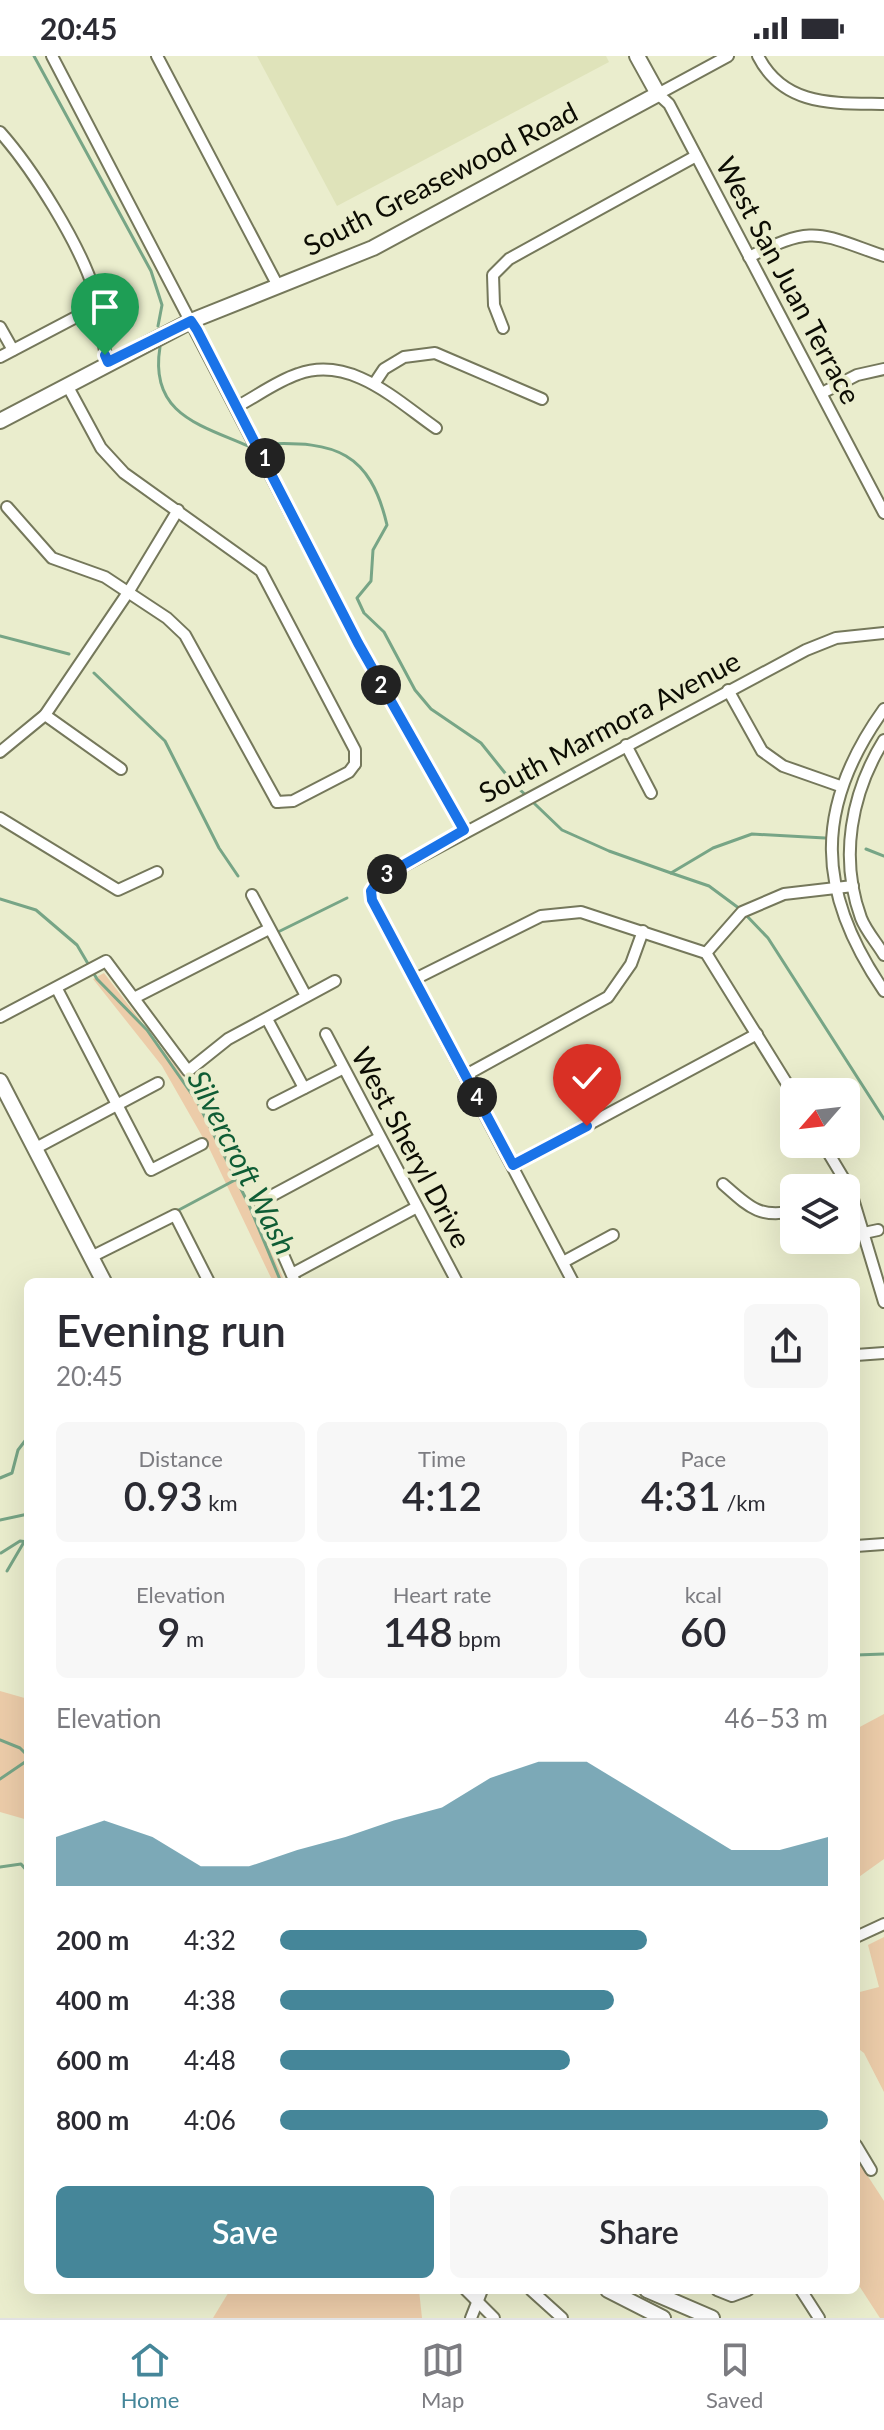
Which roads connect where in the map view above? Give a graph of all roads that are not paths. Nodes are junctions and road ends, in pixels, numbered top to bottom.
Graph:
1 (52, 56) edge
2 (157, 56) edge
3 (637, 56) edge
4 (728, 56) edge
5 (758, 56) edge
6 (658, 94) junction
7 (884, 104) edge
8 (0, 132) edge
9 (696, 156) junction
10 (884, 256) edge
11 (749, 257) junction
12 (278, 286) junction
13 (97, 306) junction
14 (191, 321) junction
15 (0, 327) edge
16 (503, 328) dead end
17 (13, 350) junction
18 (0, 357) edge
19 (108, 362) junction
20 (884, 369) edge
21 (374, 384) junction
22 (67, 385) junction
23 (822, 393) junction
24 (542, 399) dead end
25 (238, 406) junction
26 (0, 421) edge
27 (436, 428) dead end
28 (7, 507) dead end
29 (178, 510) junction
30 (884, 513) edge
31 (129, 591) junction
32 (884, 633) edge
33 (728, 690) junction
34 (884, 709) edge
35 (45, 715) junction
36 (884, 740) edge
37 (3, 744) edge
38 (626, 745) junction
39 (121, 769) dead end
40 (840, 786) junction
41 (651, 793) dead end
42 (0, 818) edge
43 (464, 830) junction
44 (157, 872) dead end
45 (834, 886) junction
46 (853, 886) junction
47 (252, 895) dead end
48 (269, 929) junction
49 (643, 931) junction
50 (706, 953) junction
51 (884, 955) edge
52 (415, 979) junction
53 (335, 981) dead end
54 (57, 989) junction
55 (884, 991) edge
56 (306, 996) junction
57 (134, 998) junction
58 (0, 1017) edge
59 (267, 1019) junction
60 (326, 1034) dead end
61 (757, 1034) junction
62 (342, 1069) junction
63 (466, 1075) junction
64 (784, 1078) edge
65 (0, 1081) edge
66 (158, 1083) dead end
67 (304, 1088) junction
68 (117, 1104) junction
69 (273, 1104) dead end
70 (379, 1138) junction
71 (202, 1144) dead end
72 (36, 1148) junction
73 (513, 1165) junction
74 (723, 1184) dead end
75 (417, 1207) junction
76 (780, 1214) edge
77 (860, 1222) edge
78 (878, 1230) dead end
79 (864, 1233) junction
80 (613, 1235) dead end
81 (91, 1257) junction
82 (565, 1261) junction
83 (102, 1278) edge
84 (207, 1278) edge
85 (294, 1278) edge
86 (452, 1278) edge
87 (571, 1278) edge
88 (884, 1302) edge
89 (884, 1353) edge
90 (860, 1355) edge
91 (884, 1544) edge
92 (860, 1546) edge
93 (884, 1924) edge
94 (860, 1935) edge
95 (860, 2152) edge
96 (871, 2170) dead end
97 (469, 2294) edge
98 (481, 2294) edge
99 (535, 2294) edge
100 (616, 2294) edge
101 (656, 2294) edge
102 (804, 2294) edge
103 (477, 2304) junction
104 (471, 2318) edge
105 (494, 2318) edge
106 (562, 2318) edge
107 (663, 2318) edge
108 (712, 2318) edge
109 (819, 2318) edge

1 - 14 street
2 - 12 street
3 - 6 street
4 - 6 street, South Greasewood Road
5 - 7 street
6 - 9 street, West San Juan Terrace
6 - 12 street, South Greasewood Road
8 - 13 street
9 - 11 street, West San Juan Terrace
9 - 16 street, West San Juan Terrace
10 - 11 street
11 - 23 street, West San Juan Terrace
12 - 14 street, South Greasewood Road
13 - 17 street
13 - 19 street
14 - 19 street, South Greasewood Road
14 - 25 street
15 - 17 street
17 - 18 street
19 - 22 street, South Greasewood Road
20 - 23 street
21 - 24 street
21 - 25 street
21 - 27 street
22 - 26 street, South Greasewood Road
22 - 29 street
23 - 30 street, West San Juan Terrace
25 - 43 street
28 - 31 street
29 - 31 street
29 - 31 street
31 - 35 street
32 - 33 street, South Marmora Avenue
33 - 38 street, South Marmora Avenue
33 - 40 street
34 - 40 street
35 - 37 street
35 - 39 street
36 - 46 street
38 - 41 street
38 - 43 street, South Marmora Avenue
40 - 45 street
42 - 44 street
43 - 52 street, South Marmora Avenue
45 - 46 street
45 - 50 street
45 - 55 street
46 - 51 street
47 - 48 street
48 - 56 street
48 - 57 street
49 - 50 street
49 - 52 street
49 - 63 street
50 - 61 street
52 - 63 street
53 - 56 street
54 - 57 street
54 - 58 street
54 - 68 street
56 - 59 street
57 - 59 street
59 - 67 street
60 - 62 street, West Sheryl Drive
61 - 64 street
61 - 73 street
62 - 67 street
62 - 70 street, West Sheryl Drive
63 - 73 street
65 - 72 street
66 - 68 street
67 - 69 street
68 - 71 street
68 - 72 street
70 - 75 street, West Sheryl Drive
70 - 85 street
72 - 81 street
73 - 82 street
74 - 76 street
75 - 85 street
75 - 86 street, West Sheryl Drive
77 - 79 street
78 - 79 street
79 - 88 street
80 - 82 street
81 - 83 street
81 - 84 street
82 - 87 street
89 - 90 street
91 - 92 street
93 - 94 street
95 - 96 street
97 - 103 street
98 - 103 street
99 - 106 street
100 - 107 street
101 - 108 street
102 - 109 street
103 - 104 street
103 - 105 street

